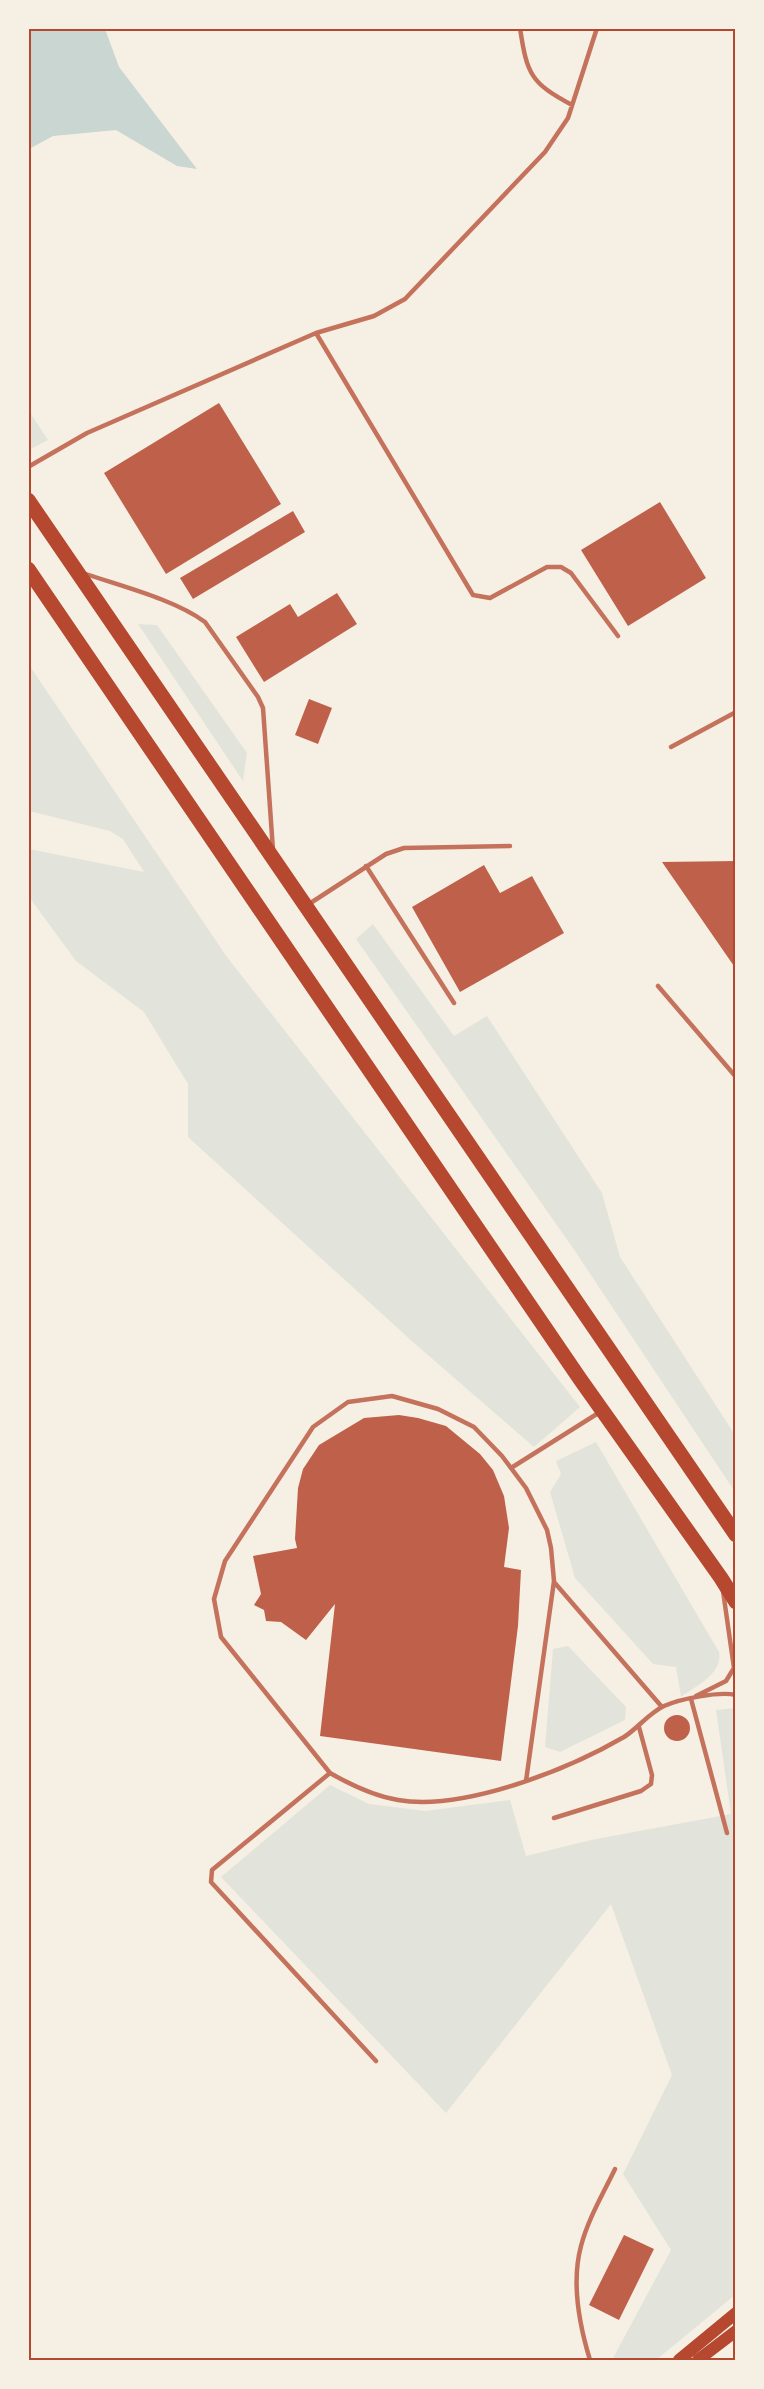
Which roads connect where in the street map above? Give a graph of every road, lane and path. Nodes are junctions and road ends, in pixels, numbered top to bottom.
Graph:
1 (520, 28) edge
2 (597, 28) edge
3 (572, 105) junction
4 (316, 333) junction
5 (28, 467) edge
6 (28, 500) edge
7 (28, 569) edge
8 (77, 571) junction
9 (618, 636) dead end
10 (735, 712) edge
11 (671, 747) dead end
12 (510, 846) dead end
13 (274, 859) junction
14 (366, 866) junction
15 (306, 906) junction
16 (658, 986) dead end
17 (454, 1003) dead end
18 (735, 1077) edge
19 (602, 1412) junction
20 (511, 1468) junction
21 (735, 1535) edge
22 (721, 1578) junction
23 (554, 1581) junction
24 (735, 1602) edge
25 (735, 1615) edge
26 (735, 1695) edge
27 (691, 1699) junction
28 (662, 1707) junction
29 (639, 1726) junction
30 (330, 1773) junction
31 (526, 1781) junction
32 (554, 1818) dead end
33 (728, 1833) dead end
34 (376, 2061) dead end
35 (615, 2169) dead end
36 (735, 2313) edge
37 (735, 2331) edge
38 (590, 2361) edge
39 (679, 2361) edge
40 (698, 2361) edge

1 - 3 lane
2 - 3 lane
3 - 4 lane
4 - 5 lane
4 - 9 lane
6 - 8 highway
7 - 19 highway
8 - 13 highway
8 - 13 lane
10 - 11 lane
12 - 14 lane
13 - 15 highway
14 - 15 lane
14 - 17 lane
15 - 21 highway
16 - 18 lane
19 - 20 lane
19 - 22 highway
20 - 23 lane
20 - 30 lane
22 - 24 highway
22 - 25 highway
22 - 27 lane
23 - 28 lane
23 - 31 lane
26 - 27 lane
27 - 28 lane
27 - 33 lane
28 - 29 lane
29 - 31 lane
29 - 32 lane
30 - 31 lane
30 - 34 lane
35 - 38 lane
36 - 39 main road
37 - 40 main road

